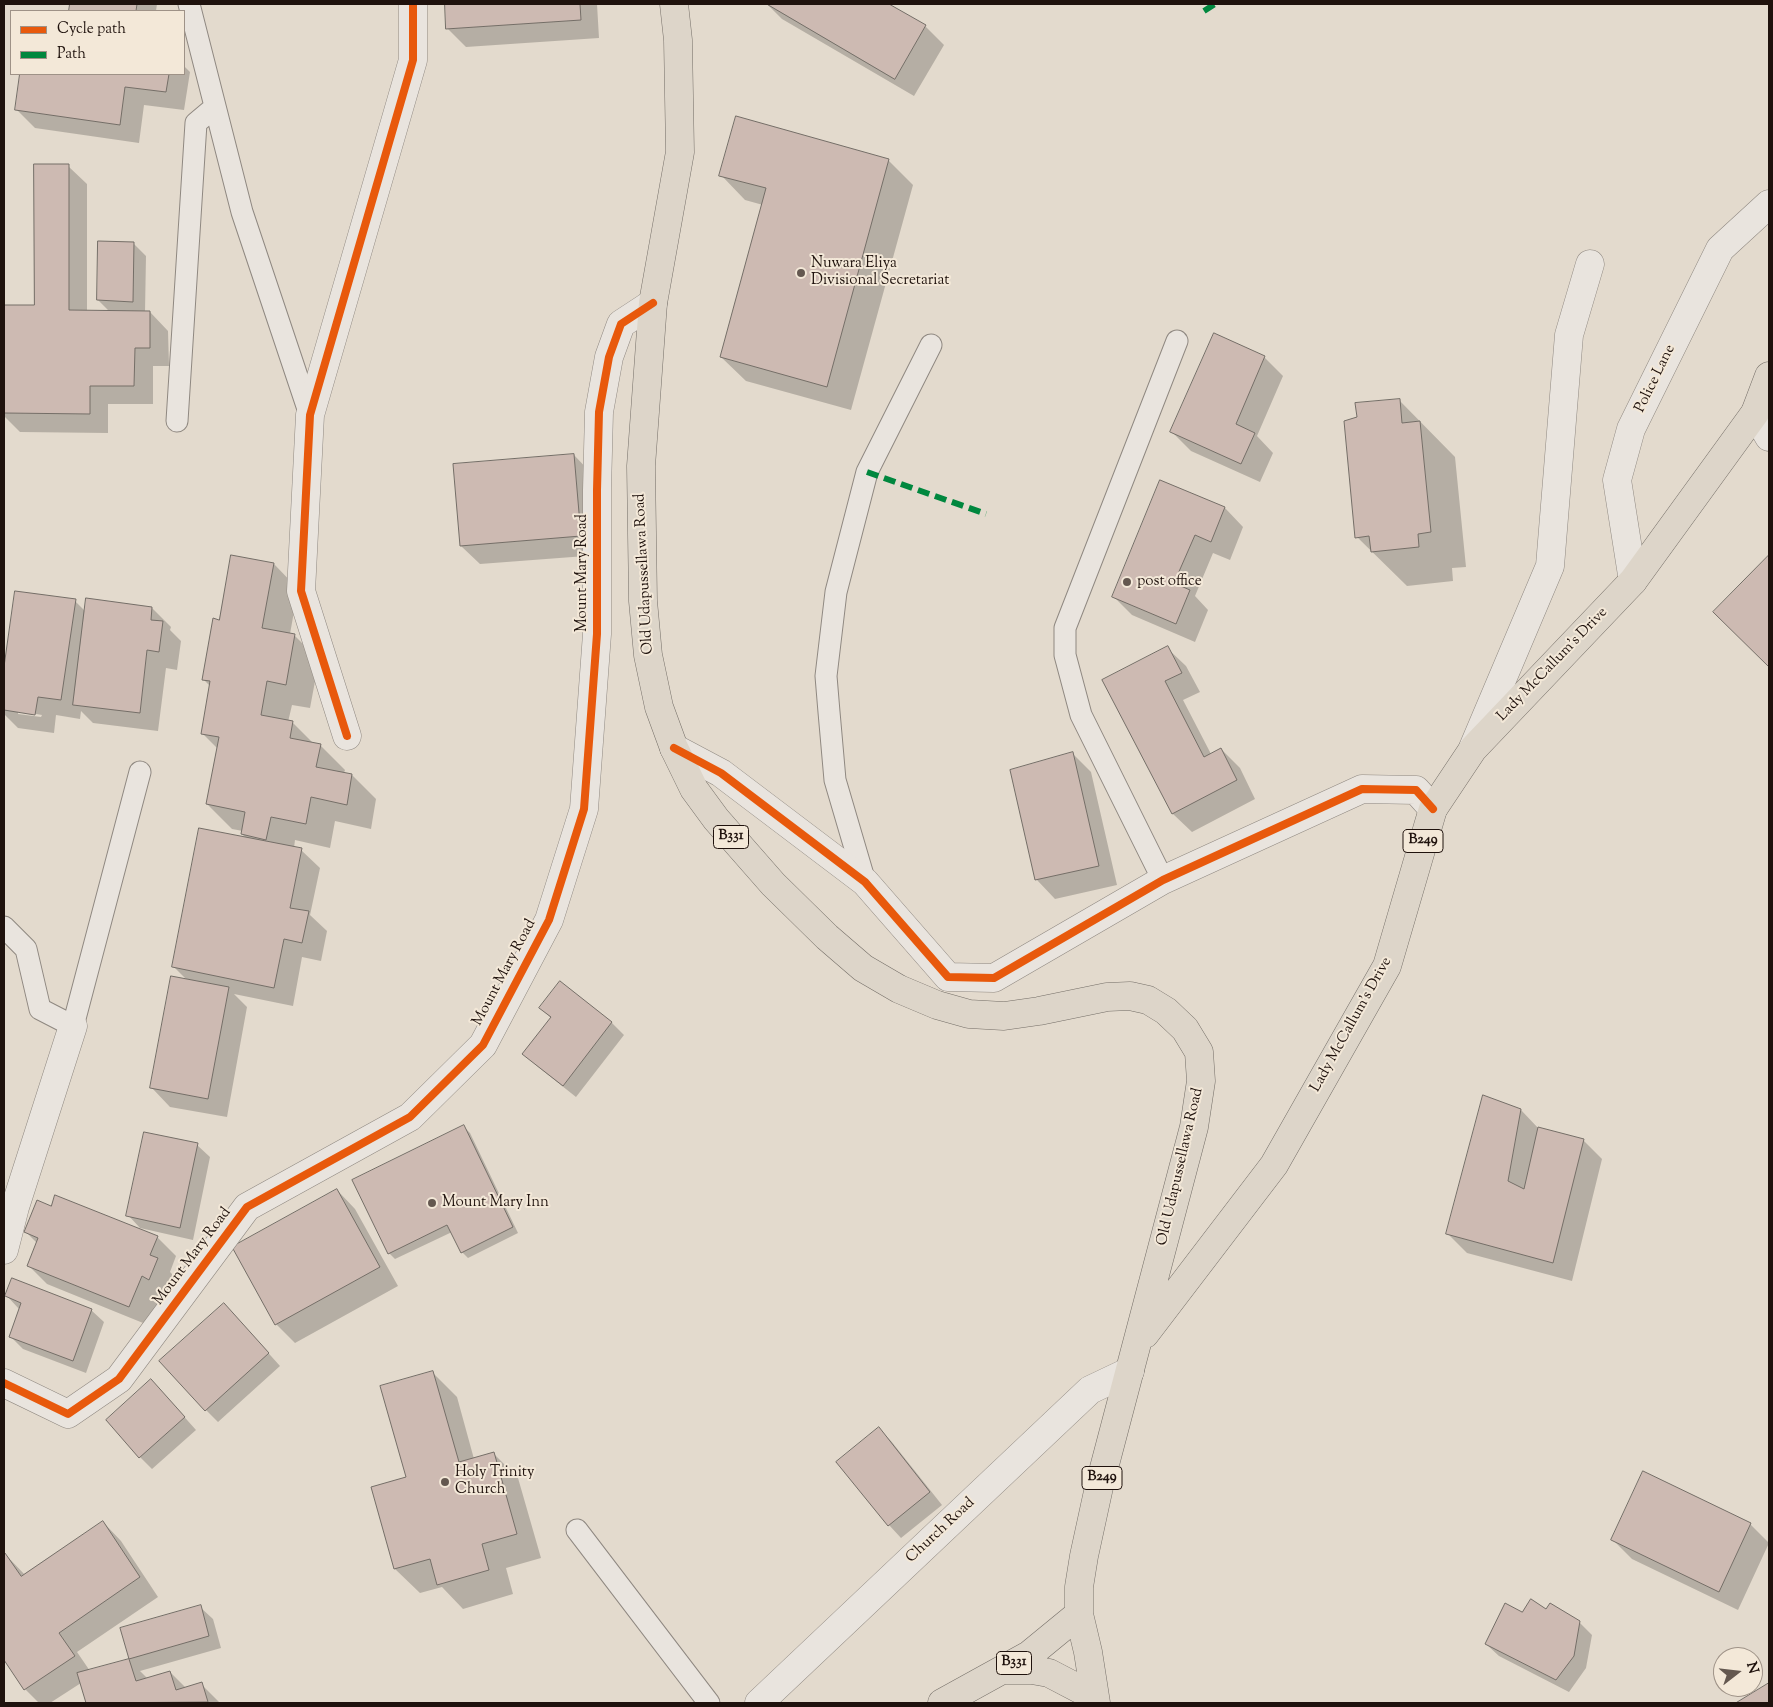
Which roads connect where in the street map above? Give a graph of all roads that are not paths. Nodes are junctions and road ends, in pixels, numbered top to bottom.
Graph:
1 (188, 4) edge
2 (412, 4) edge
3 (674, 4) edge
4 (215, 107) junction
5 (1769, 204) edge
6 (1590, 264) dead end
7 (653, 303) junction
8 (1177, 341) dead end
9 (931, 345) dead end
10 (1769, 376) edge
11 (1755, 413) junction
12 (310, 415) junction
13 (176, 421) dead end
14 (1769, 437) edge
15 (1633, 581) junction
16 (347, 736) dead end
17 (674, 748) junction
18 (1472, 749) junction
19 (140, 772) dead end
20 (1433, 809) junction
21 (1162, 880) junction
22 (865, 882) junction
23 (4, 927) edge
24 (73, 1026) junction
25 (9, 1211) edge
26 (4, 1250) edge
27 (1136, 1345) junction
28 (1130, 1371) junction
29 (4, 1383) edge
30 (577, 1530) dead end
31 (1079, 1614) junction
32 (1002, 1670) junction
33 (1096, 1700) edge
34 (710, 1703) edge
35 (759, 1703) edge
36 (942, 1703) edge

1 - 4 lane
2 - 12 street
3 - 7 main road, Old Udapussellawa Road / B331
4 - 12 lane
4 - 13 lane
5 - 15 street, Police Lane
6 - 18 street
7 - 17 main road, Old Udapussellawa Road / B331
7 - 29 street, Mount Mary Road
8 - 21 lane
9 - 22 lane
10 - 11 main road, Lady McCallum's Drive / B249
11 - 14 street
11 - 15 main road, Lady McCallum's Drive / B249
12 - 16 street
15 - 18 main road, Lady McCallum's Drive / B249
17 - 22 street
17 - 27 main road, Old Udapussellawa Road / B331
18 - 20 main road, Lady McCallum's Drive / B249
19 - 24 lane
20 - 21 street
20 - 27 main road, Lady McCallum's Drive / B249
21 - 22 street
23 - 24 lane
24 - 25 street
25 - 26 street
27 - 28 main road, Lady McCallum's Drive / B249
28 - 31 main road, Lady McCallum's Drive / B249
28 - 35 street, Church Road
30 - 34 lane
31 - 32 main road, B331
31 - 33 main road, Lady McCallum's Drive / B249
32 - 33 main road, B331
32 - 36 main road, B331

